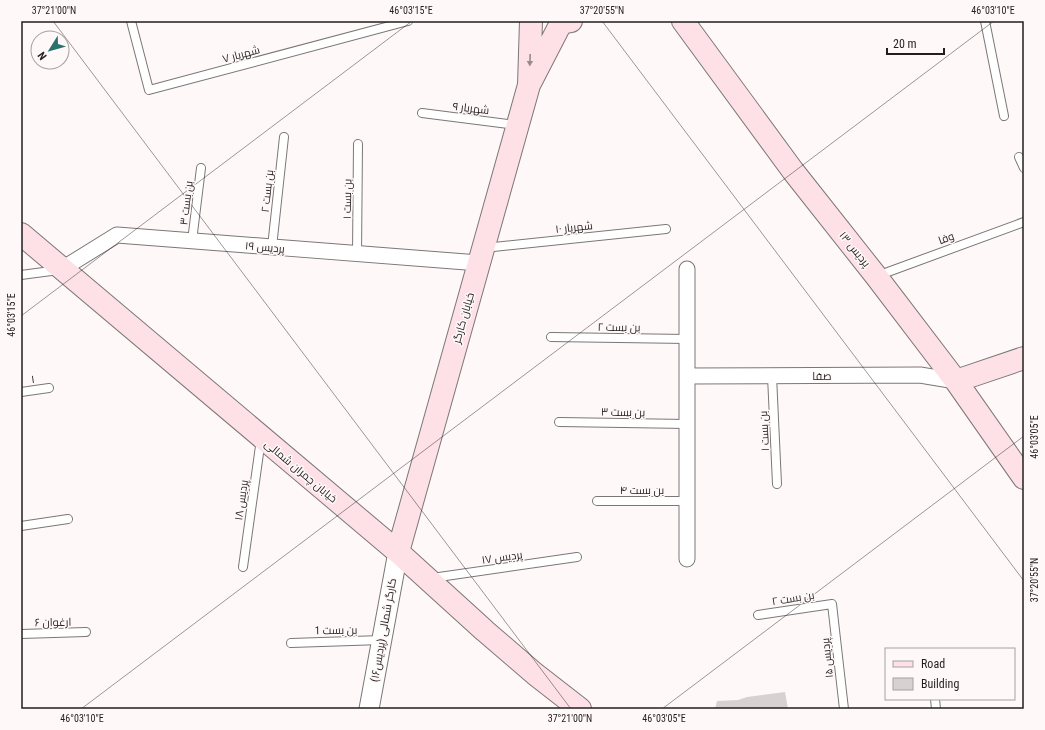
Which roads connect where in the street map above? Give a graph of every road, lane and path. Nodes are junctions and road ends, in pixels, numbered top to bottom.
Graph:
1 (131, 21) edge
2 (408, 21) edge
3 (531, 21) edge
4 (536, 21) edge
5 (683, 21) edge
6 (985, 21) edge
7 (565, 22) edge
8 (529, 85) junction
9 (422, 113) dead end
10 (1004, 116) dead end
11 (518, 125) junction
12 (284, 137) dead end
13 (358, 144) dead end
14 (1019, 157) dead end
15 (201, 168) dead end
16 (1024, 168) edge
17 (1024, 222) edge
18 (666, 229) dead end
19 (21, 234) edge
20 (192, 241) junction
21 (272, 247) junction
22 (357, 254) junction
23 (481, 256) junction
24 (62, 269) junction
25 (687, 269) dead end
26 (21, 275) edge
27 (876, 276) junction
28 (551, 337) dead end
29 (687, 339) junction
30 (1024, 358) edge
31 (687, 376) junction
32 (772, 376) junction
33 (956, 381) junction
34 (49, 388) dead end
35 (21, 392) edge
36 (559, 422) dead end
37 (687, 424) junction
38 (261, 437) junction
39 (1024, 478) edge
40 (777, 484) dead end
41 (597, 501) dead end
42 (687, 501) junction
43 (68, 519) dead end
44 (21, 526) edge
45 (398, 552) junction
46 (578, 557) dead end
47 (688, 559) dead end
48 (243, 567) dead end
49 (429, 579) junction
50 (832, 604) joint
51 (758, 615) dead end
52 (86, 632) dead end
53 (21, 634) edge
54 (382, 640) junction
55 (291, 643) dead end
56 (369, 709) edge
57 (580, 709) edge
58 (844, 709) edge

1 - 2 lane, شهریار ۷
3 -> 8 main road, خیابان کارگر
4 - 7 main road
5 - 27 main road, پردیس ۱۳
6 - 10 lane
7 - 8 main road, خیابان کارگر
8 - 11 main road, خیابان کارگر
9 - 11 lane, شهریار ۹
11 - 23 main road, خیابان کارگر
12 - 21 lane, بن بست ۲
13 - 22 lane, بن بست ۱
14 - 16 lane
15 - 20 lane, بن بست ۳
17 - 27 lane, وفا
18 - 23 lane, شهریار ۱۰
19 - 24 main road, خیابان چمران شمالی
20 - 21 street, پردیس ۱۹
20 - 24 street, پردیس ۱۹
21 - 22 street, پردیس ۱۹
22 - 23 street, پردیس ۱۹
23 - 45 main road, خیابان کارگر
24 - 26 lane
24 - 38 main road, خیابان چمران شمالی
25 - 29 street
27 - 33 main road, پردیس ۱۳
28 - 29 lane, بن بست ۲
29 - 31 street
30 - 33 main road
31 - 32 street, صفا
31 - 37 street
32 - 33 street, صفا
32 - 40 lane, بن بست ۱
33 - 39 main road, پردیس ۱۳
34 - 35 lane, ۱
36 - 37 lane, بن بست ۳
37 - 42 street
38 - 45 main road, خیابان چمران شمالی
38 - 48 lane, پردیس ۱۸
41 - 42 lane, بن بست ۴
42 - 47 street
43 - 44 lane
45 - 49 main road, خیابان چمران شمالی
45 - 54 street, کارگر شمالی (پردیس۱۶)
46 - 49 lane, پردیس ۱۷
49 - 57 main road, خیابان چمران شمالی
50 - 51 lane, بن بست ۲
50 - 58 lane, پردیس ۱۵
52 - 53 lane, ارغوان ۶
54 - 55 lane, بن بست 1
54 - 56 street, کارگر شمالی (پردیس۱۶)

